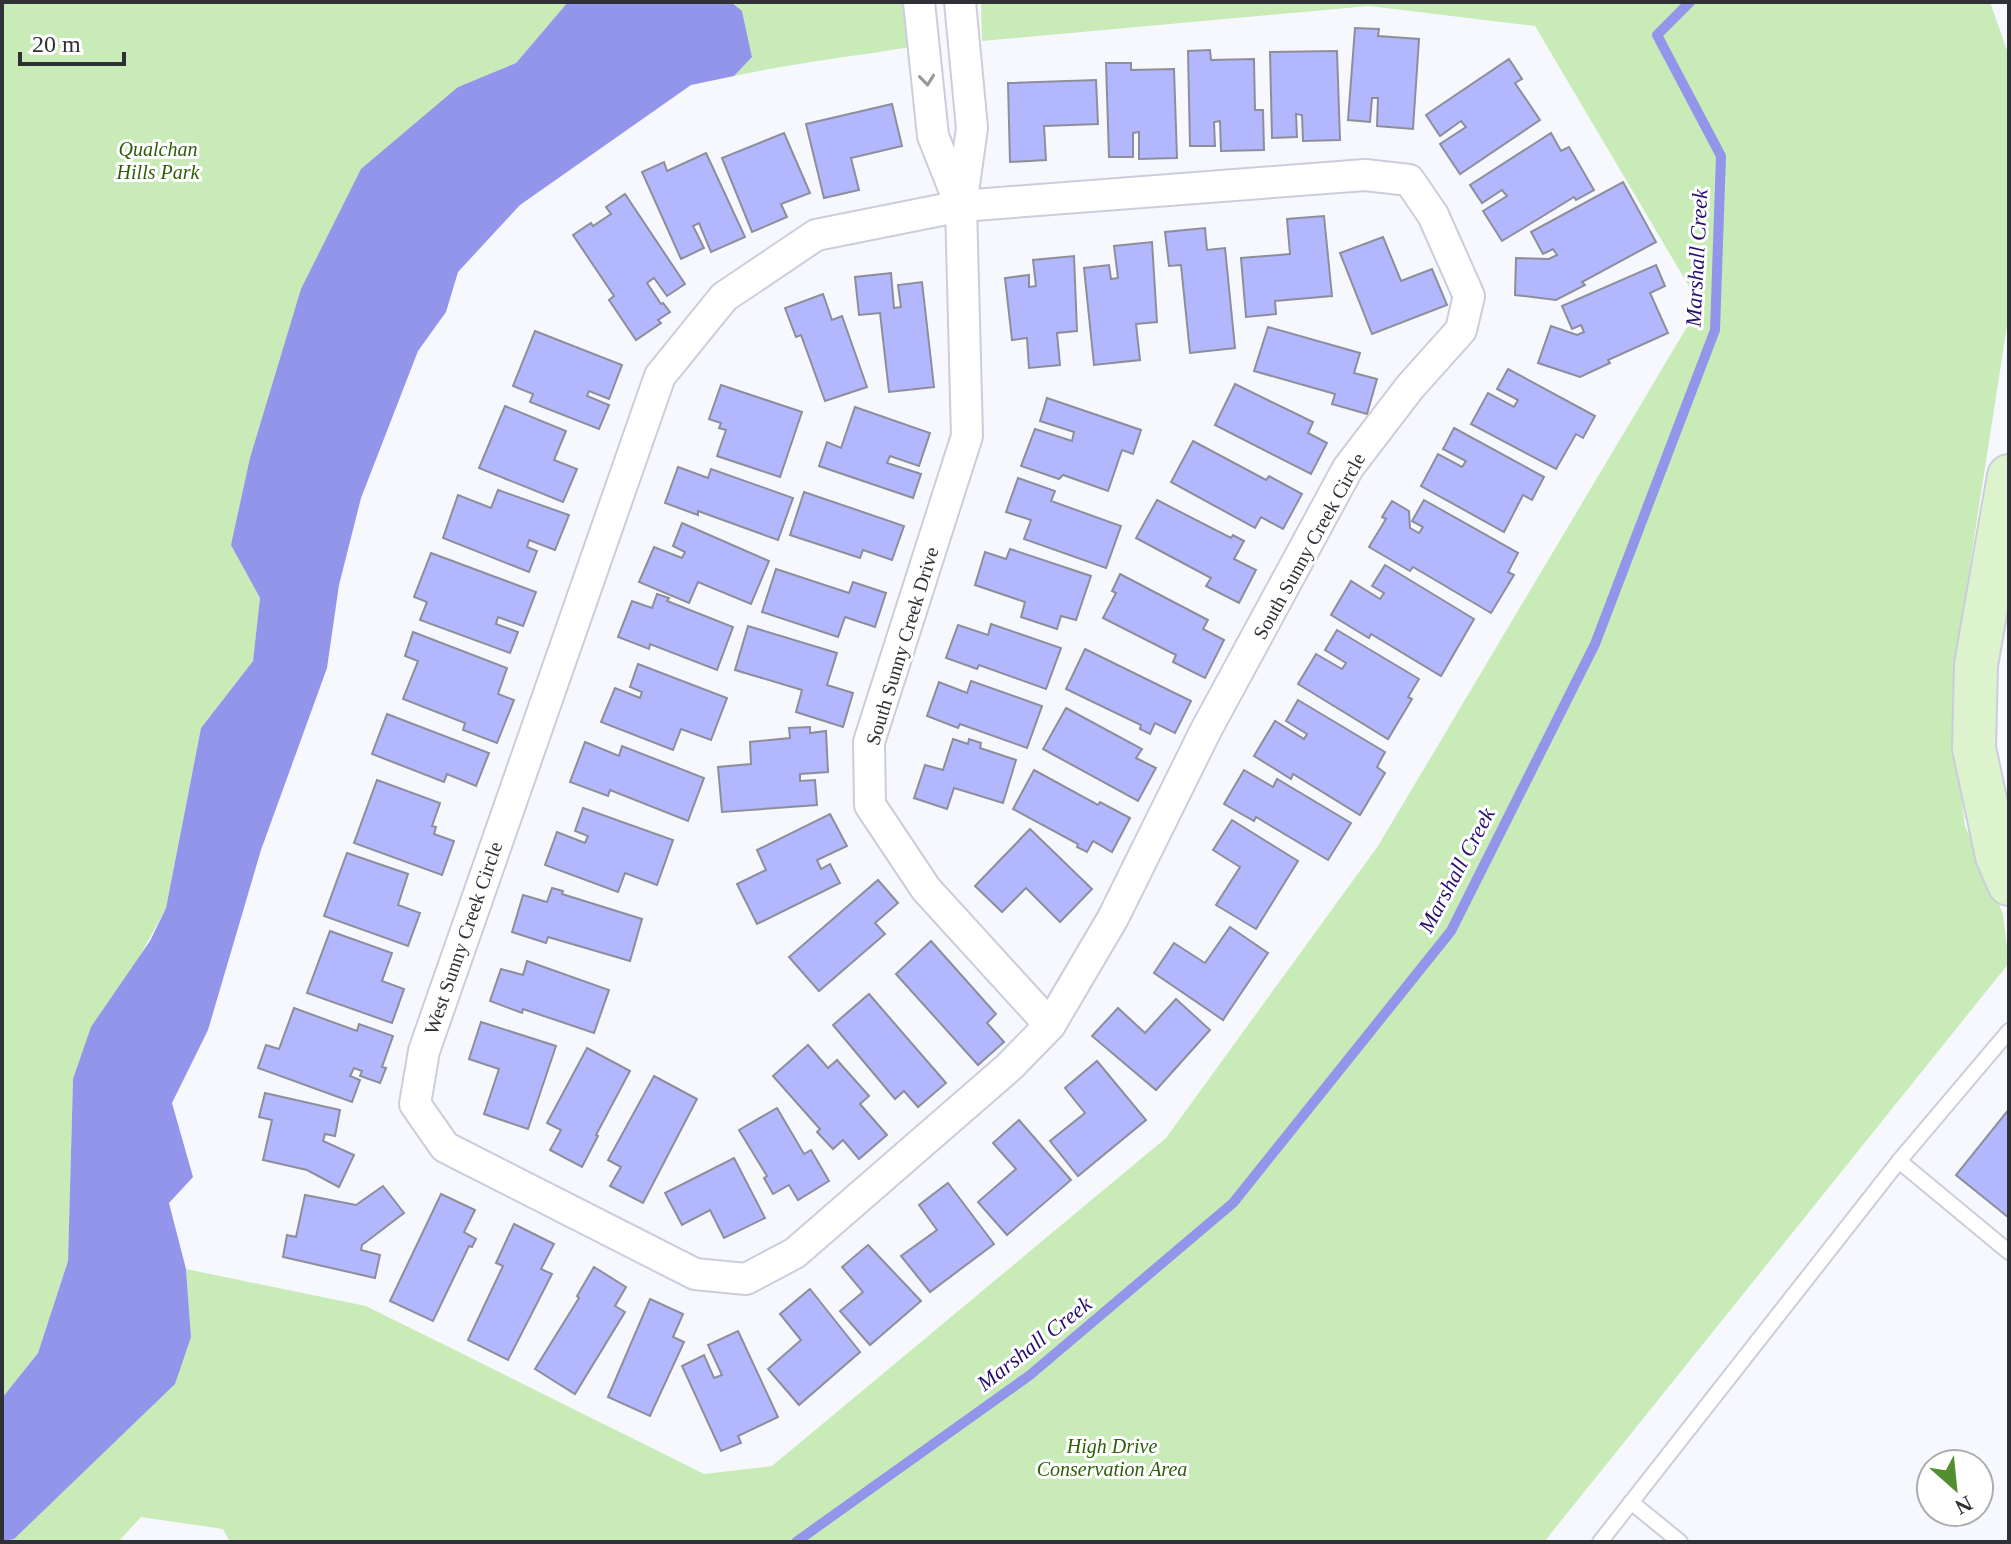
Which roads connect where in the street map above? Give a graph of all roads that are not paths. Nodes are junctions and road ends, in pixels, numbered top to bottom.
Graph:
1 (919, 2) edge
2 (960, 2) edge
3 (961, 206) junction
4 (2009, 476) edge
5 (2009, 884) edge
6 (1050, 1025) junction
7 (2009, 1031) edge
8 (1899, 1161) junction
9 (2009, 1252) edge
10 (1631, 1502) junction
11 (1600, 1542) edge
12 (1680, 1542) edge

1 -> 3 street, South Sunny Creek Drive
2 - 3 street, South Sunny Creek Drive
3 - 6 street, South Sunny Creek Drive
3 - 6 street, South Sunny Creek Circle
3 - 6 street, West Sunny Creek Circle
4 - 5 main road
7 - 8 lane
8 - 9 lane
8 - 10 lane
10 - 11 lane
10 - 12 lane

